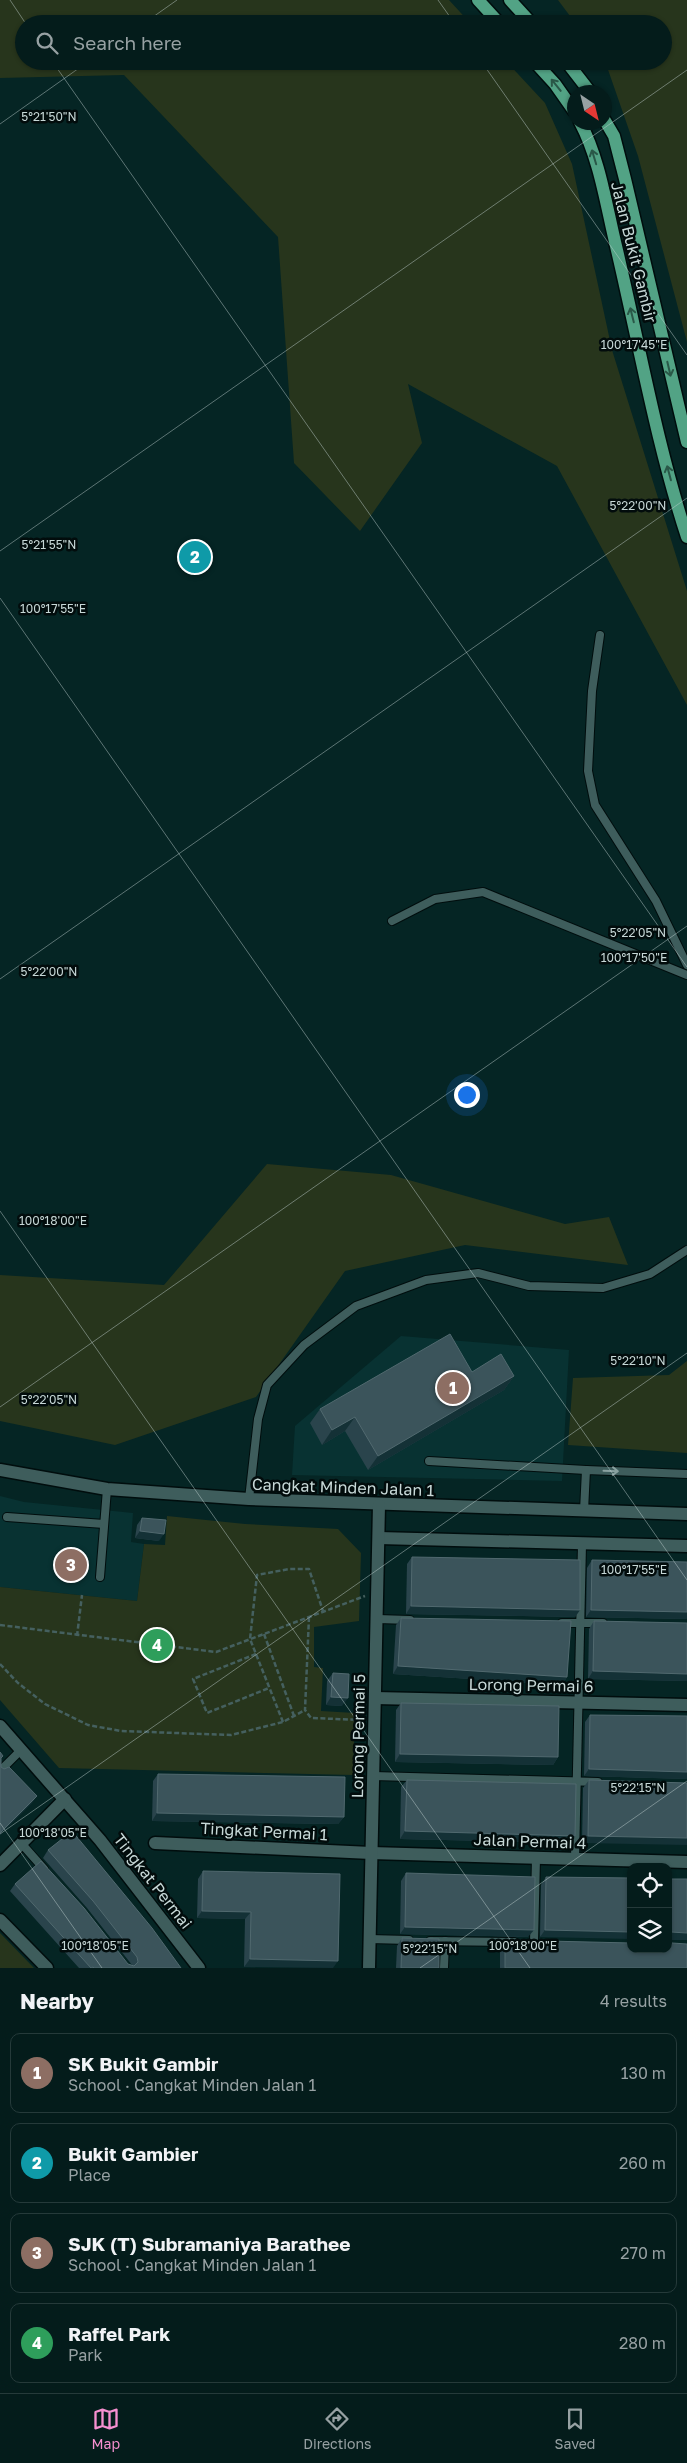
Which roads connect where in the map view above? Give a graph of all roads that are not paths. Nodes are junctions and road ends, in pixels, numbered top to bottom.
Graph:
1 (478, 0) edge
2 (510, 0) edge
3 (492, 15) edge
4 (524, 15) edge
5 (542, 70) edge
6 (573, 70) edge
7 (585, 85) edge
8 (567, 101) edge
9 (583, 130) edge
10 (610, 130) edge
11 (687, 442) edge
12 (687, 537) edge
13 (600, 635) dead end
14 (392, 921) dead end
15 (687, 965) edge
16 (687, 975) edge
17 (687, 1250) edge
18 (429, 1461) dead end
19 (0, 1470) edge
20 (586, 1470) junction
21 (687, 1474) edge
22 (107, 1489) junction
23 (249, 1499) junction
24 (380, 1505) junction
25 (584, 1511) junction
26 (687, 1514) edge
27 (7, 1517) dead end
28 (104, 1524) junction
29 (379, 1538) junction
30 (582, 1544) junction
31 (687, 1546) edge
32 (100, 1577) dead end
33 (377, 1619) junction
34 (416, 1620) edge
35 (551, 1622) edge
36 (580, 1623) junction
37 (610, 1624) edge
38 (375, 1698) junction
39 (579, 1703) junction
40 (687, 1705) edge
41 (0, 1726) edge
42 (21, 1750) junction
43 (0, 1771) edge
44 (373, 1776) junction
45 (577, 1781) junction
46 (604, 1782) edge
47 (65, 1798) junction
48 (21, 1843) junction
49 (155, 1843) dead end
50 (371, 1853) junction
51 (536, 1858) junction
52 (575, 1859) junction
53 (687, 1862) edge
54 (0, 1865) edge
55 (52, 1878) edge
56 (0, 1920) edge
57 (369, 1939) junction
58 (445, 1941) junction
59 (534, 1942) junction
60 (544, 1943) edge
61 (47, 1968) edge
62 (199, 1968) edge
63 (369, 1968) edge
64 (444, 1968) edge

1 - 3 main road
2 - 4 main road
8 -> 5 main road
6 - 7 main road
12 -> 9 main road, Jalan Bukit Gambir
10 -> 11 main road, Jalan Bukit Gambir
13 - 15 lane
14 - 16 lane
17 - 23 lane
18 - 20 lane
19 - 22 street, Cangkat Minden Jalan 1
20 -> 21 lane
20 - 25 lane
22 - 23 street, Cangkat Minden Jalan 1
22 - 28 lane
23 - 24 street, Cangkat Minden Jalan 1
24 - 25 street, Cangkat Minden Jalan 1
24 - 29 street, Lorong Permai 5
25 - 26 street, Cangkat Minden Jalan 1
27 - 28 lane
28 - 32 lane
29 - 30 street
29 - 33 street, Lorong Permai 5
30 - 31 street
30 - 36 lane
33 - 34 lane
33 - 38 street, Lorong Permai 5
35 - 36 lane
36 - 37 lane
36 - 39 lane
38 - 39 street, Lorong Permai 6
38 - 44 street, Lorong Permai 5
39 - 40 street, Lorong Permai 6
39 - 45 lane
41 - 42 street, Tingkat Permai
42 - 43 lane
42 - 47 street, Tingkat Permai
44 - 45 lane
44 - 50 street, Lorong Permai 5
45 - 46 lane
45 - 52 lane
47 - 48 street
47 - 62 street, Tingkat Permai
48 - 54 street
48 - 55 lane
49 - 50 street, Tingkat Permai 1
50 - 51 street, Jalan Permai 4
50 - 57 street, Lorong Permai 5
51 - 52 street, Jalan Permai 4
51 - 59 lane
52 - 53 street, Jalan Permai 4
56 - 61 street
57 - 58 lane
57 - 63 street, Lorong Permai 5
58 - 59 lane
58 - 64 lane
59 - 60 lane

